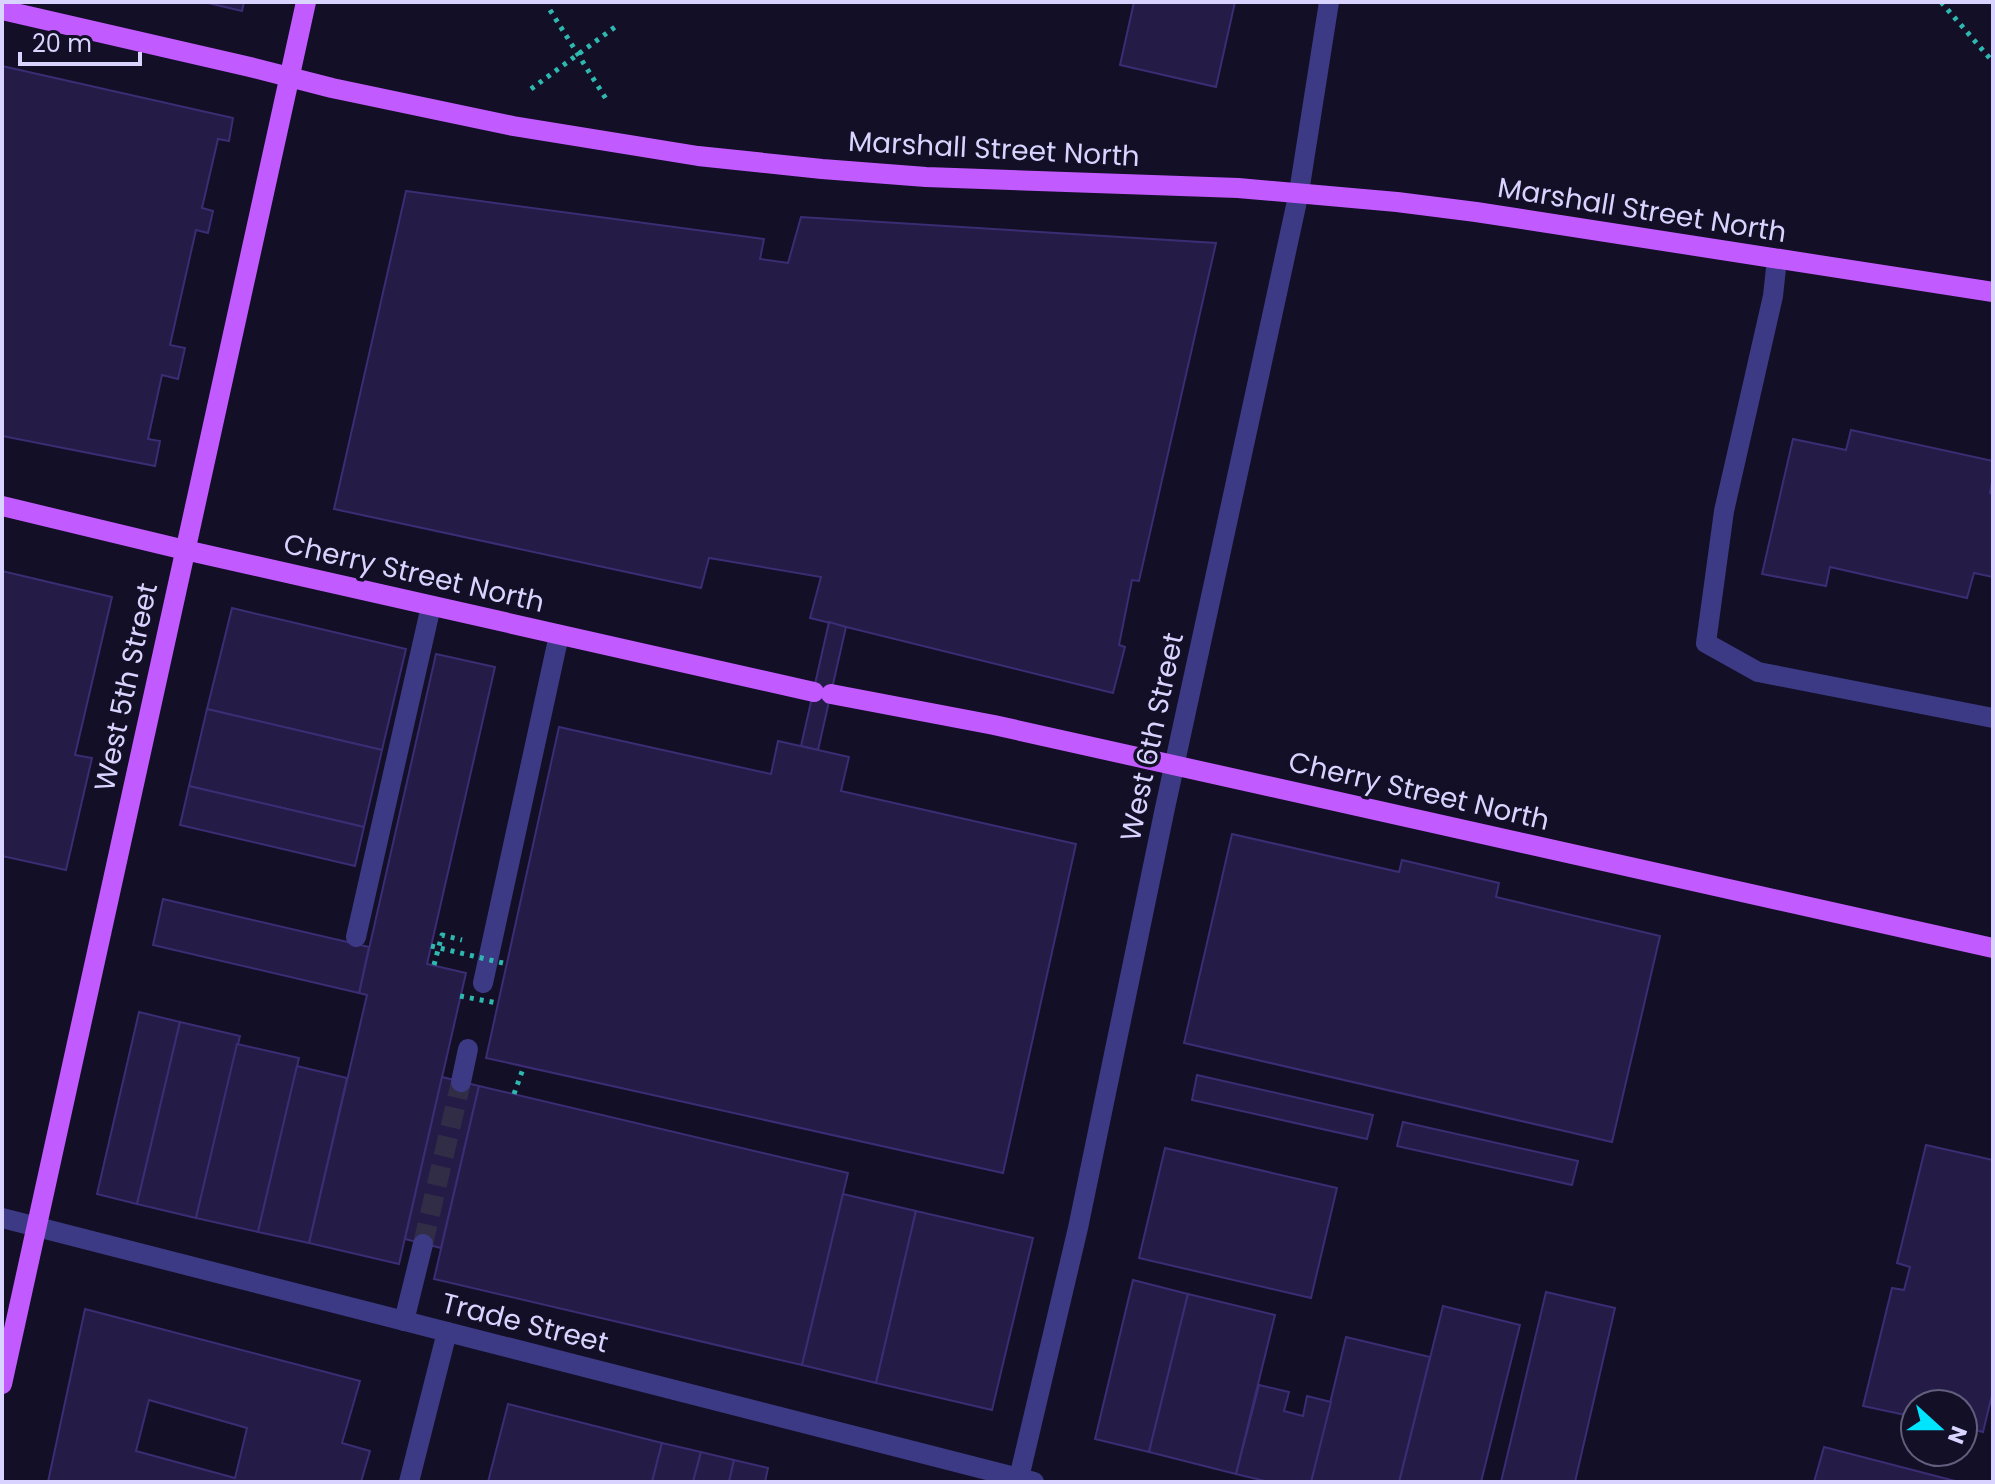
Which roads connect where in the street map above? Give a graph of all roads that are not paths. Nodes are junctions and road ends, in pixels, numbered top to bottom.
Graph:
1 (306, 2) edge
2 (1329, 2) edge
3 (2, 10) edge
4 (290, 77) junction
5 (1299, 192) junction
6 (1777, 259) junction
7 (1993, 292) edge
8 (2, 506) edge
9 (185, 550) junction
10 (431, 606) junction
11 (559, 635) junction
12 (1993, 718) edge
13 (1175, 765) junction
14 (356, 937) dead end
15 (1993, 948) edge
16 (483, 983) road end
17 (2, 1218) edge
18 (37, 1227) junction
19 (423, 1244) tunnel mouth
20 (404, 1321) junction
21 (447, 1332) junction
22 (2, 1384) edge
23 (1023, 1481) edge
24 (409, 1482) edge

1 - 4 main road, West 5th Street
2 - 5 street, West 6th Street
3 - 4 main road, Marshall Street North
4 - 5 main road, Marshall Street North
4 - 9 main road, West 5th Street
5 - 6 main road, Marshall Street North
5 - 13 street, West 6th Street
6 - 7 main road, Marshall Street North
6 - 12 street
8 - 9 main road, Cherry Street North
9 - 10 main road, Cherry Street North
9 - 18 main road, West 5th Street
10 - 11 main road, Cherry Street North
10 - 14 street
11 - 13 main road, Cherry Street North
11 - 16 street
13 - 15 main road, Cherry Street North
13 - 23 street, West 6th Street
17 - 18 street, Trade Street
18 - 20 street, Trade Street
18 - 22 main road, West 5th Street
19 - 20 street
20 - 21 street, Trade Street
21 - 23 street, Trade Street
21 - 24 street

